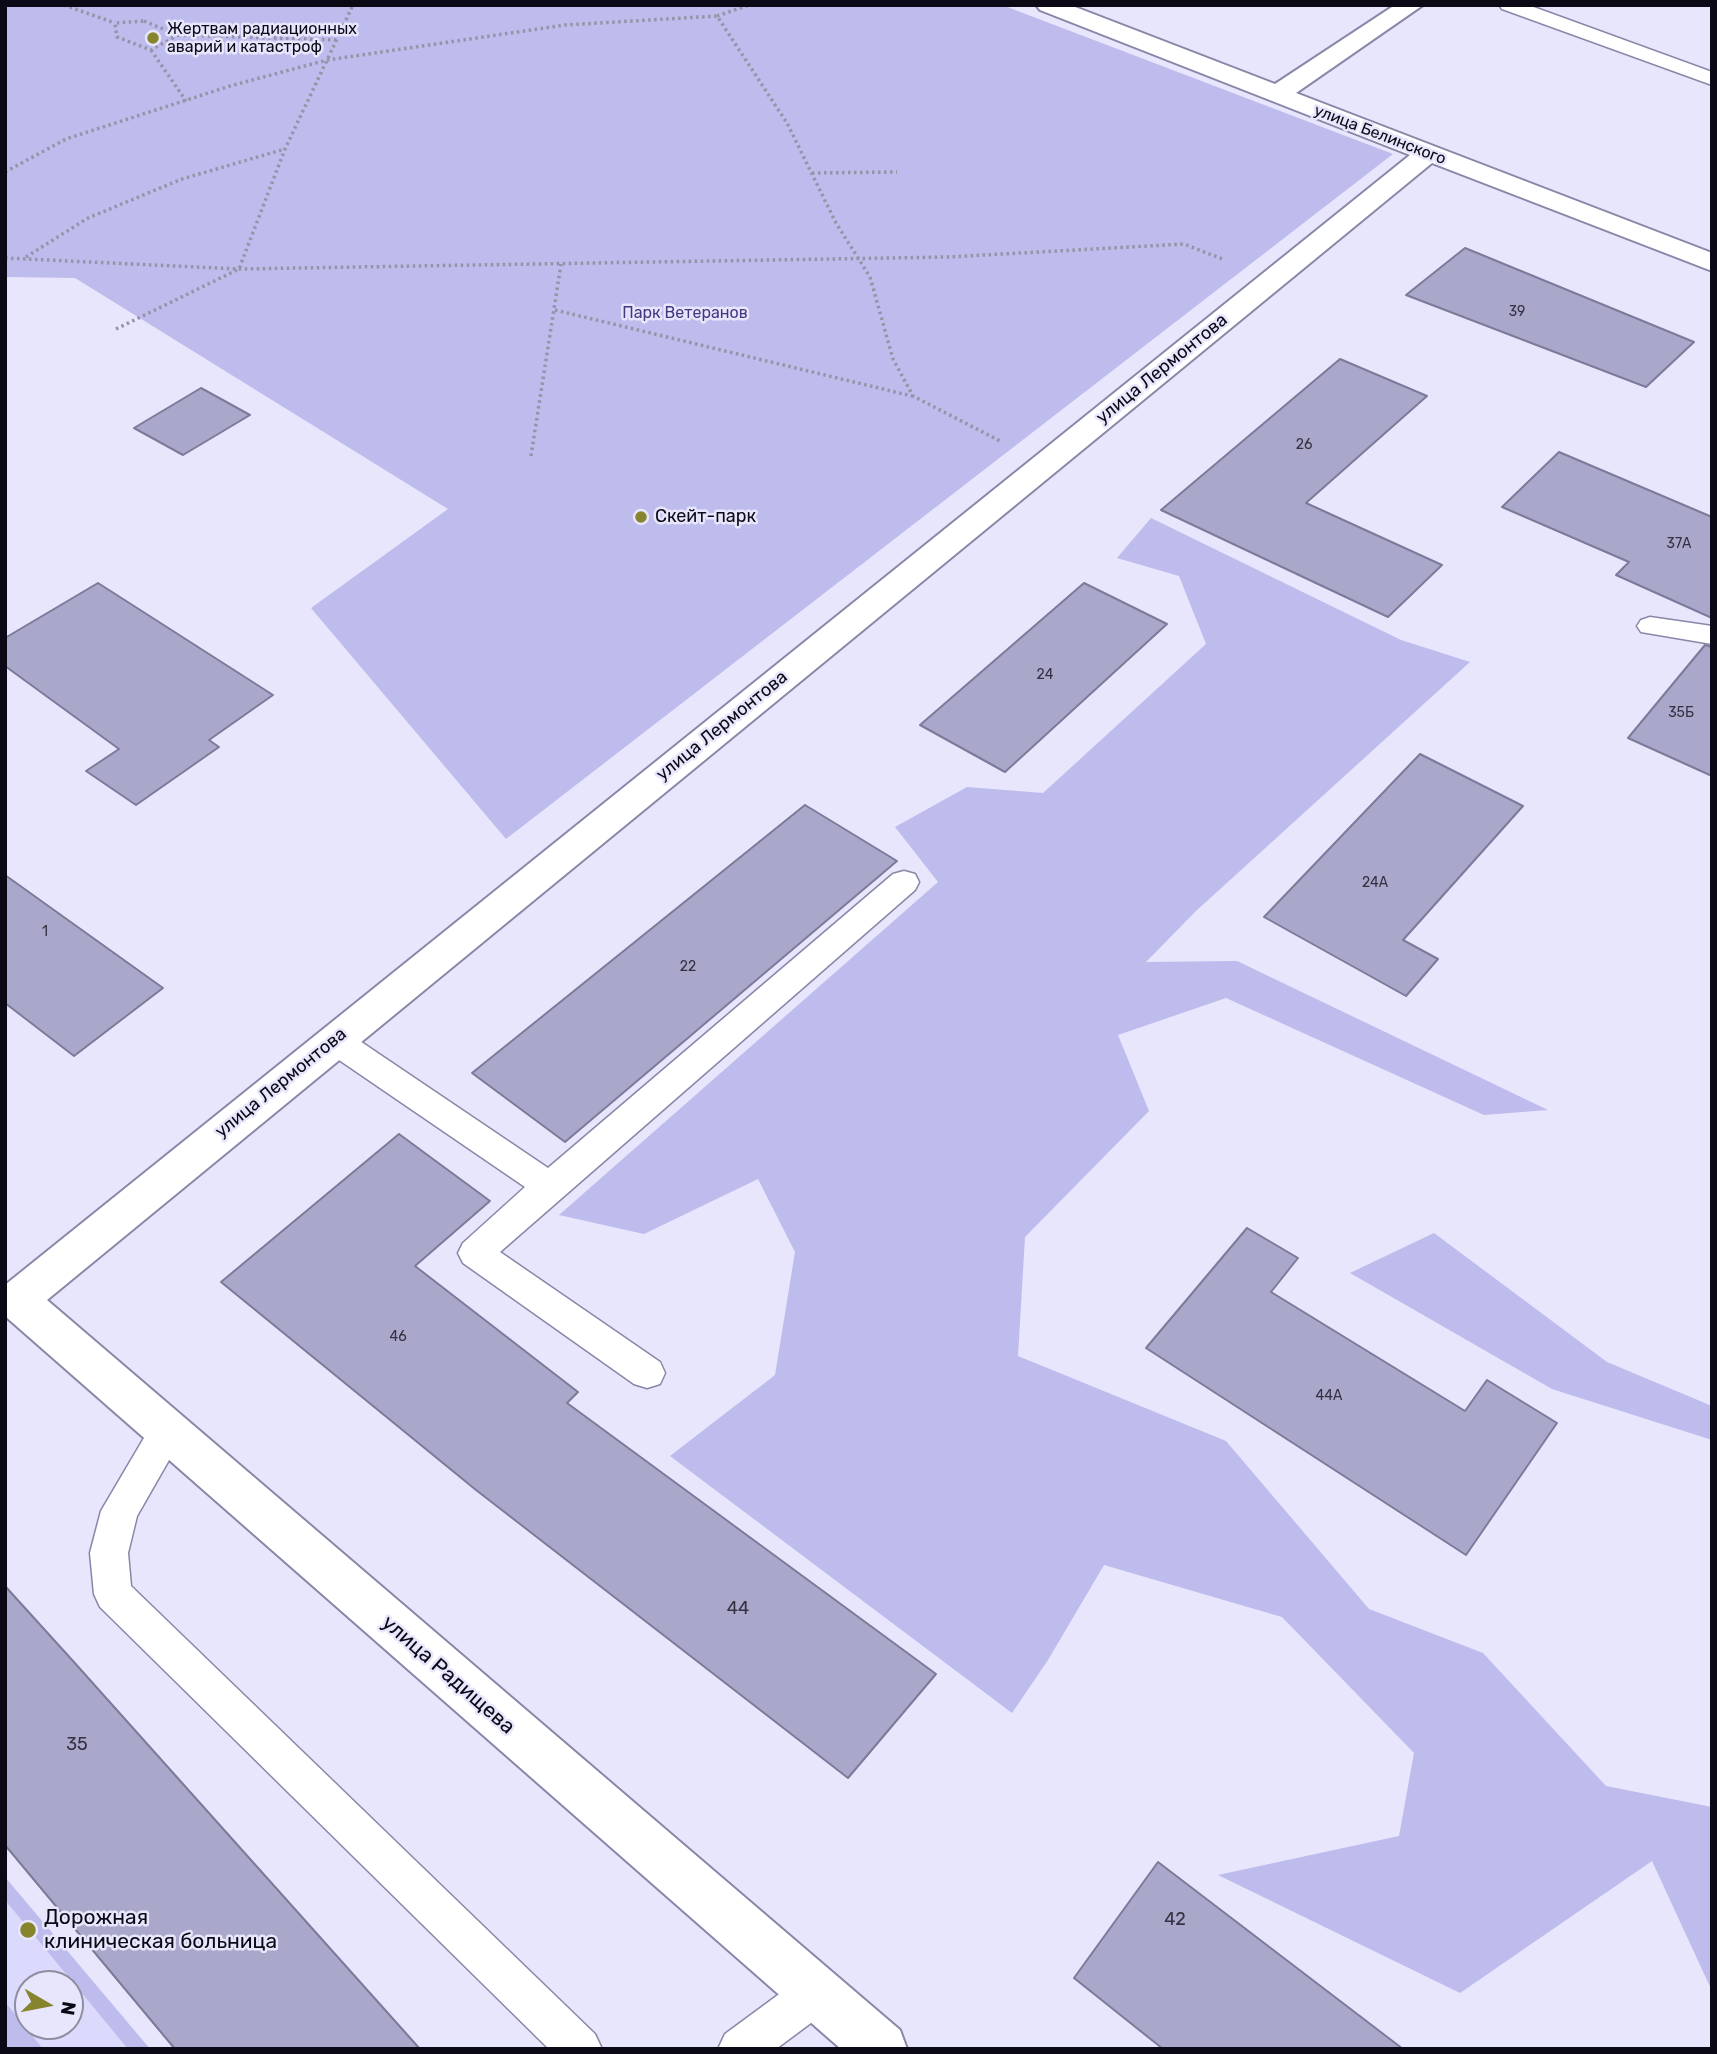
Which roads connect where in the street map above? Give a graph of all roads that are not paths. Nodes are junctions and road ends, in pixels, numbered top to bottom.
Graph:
1 (1412, 5) edge
2 (1509, 5) edge
3 (1051, 6) edge
4 (1712, 79) edge
5 (1276, 95) junction
6 (1428, 153) junction
7 (1712, 263) edge
8 (1650, 626) dead end
9 (1712, 635) edge
10 (904, 882) dead end
11 (334, 1040) junction
12 (549, 1186) junction
13 (9, 1299) edge
14 (647, 1373) dead end
15 (167, 1432) junction
16 (816, 1993) junction
17 (580, 2049) edge
18 (740, 2049) edge
19 (881, 2049) edge

1 - 5 street
2 - 4 lane
3 - 5 street, улица Белинского
5 - 6 street, улица Белинского
6 - 7 street, улица Белинского
6 - 11 street, улица Лермонтова
8 - 9 lane
10 - 12 lane
11 - 12 lane
11 - 13 street, улица Лермонтова
12 - 14 lane
13 - 15 street, улица Радищева
15 - 16 street, улица Радищева
15 - 17 lane
16 - 18 lane
16 - 19 street, улица Радищева

